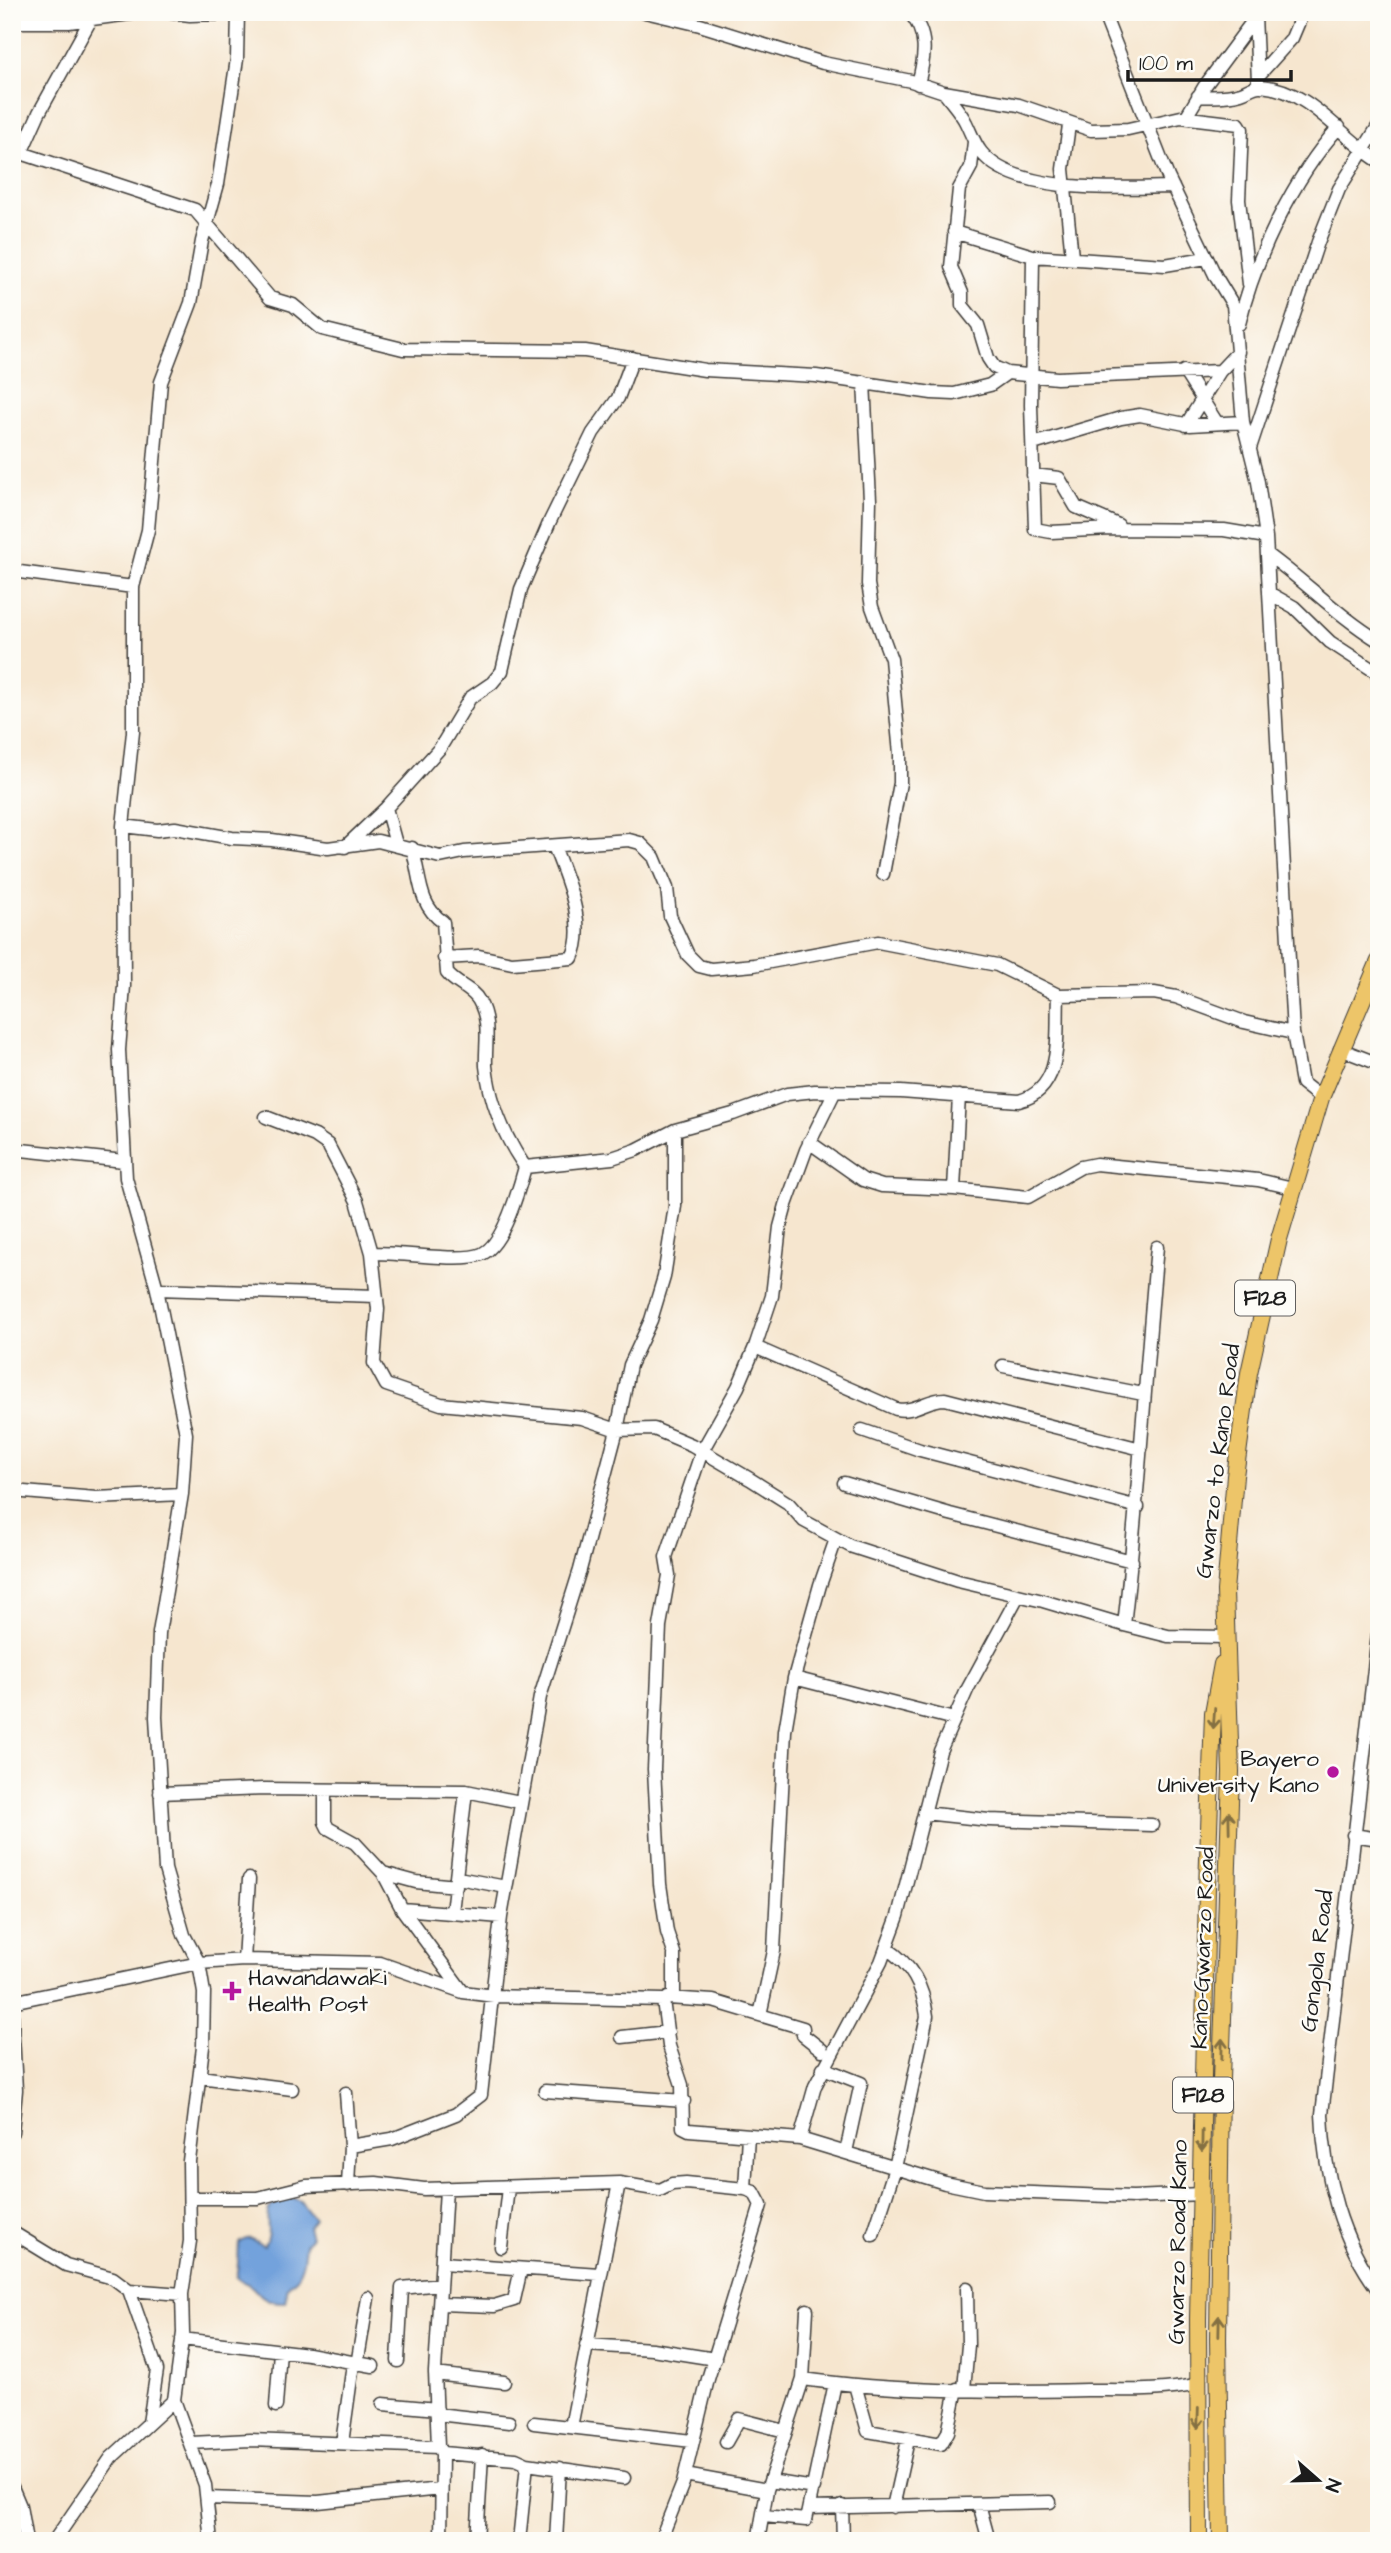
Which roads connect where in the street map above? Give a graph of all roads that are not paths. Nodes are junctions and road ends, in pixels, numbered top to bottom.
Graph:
1 (145, 12) edge
2 (165, 12) edge
3 (272, 12) edge
4 (645, 12) edge
5 (909, 12) edge
6 (1103, 12) edge
7 (1303, 12) edge
8 (238, 14) edge
9 (1255, 15) edge
10 (91, 19) junction
11 (12, 22) edge
12 (1258, 81) junction
13 (918, 84) junction
14 (944, 92) junction
15 (1198, 96) junction
16 (969, 97) junction
17 (1186, 117) junction
18 (966, 122) junction
19 (1069, 125) junction
20 (1146, 125) junction
21 (1339, 127) junction
22 (1377, 129) edge
23 (1350, 138) junction
24 (974, 142) junction
25 (17, 151) edge
26 (1363, 151) junction
27 (1379, 161) edge
28 (1065, 185) junction
29 (1173, 187) junction
30 (214, 203) junction
31 (195, 210) junction
32 (206, 226) junction
33 (954, 232) junction
34 (1033, 256) junction
35 (1072, 257) junction
36 (1206, 258) junction
37 (1249, 284) junction
38 (1237, 332) junction
39 (1238, 352) junction
40 (633, 358) junction
41 (1184, 371) junction
42 (1220, 371) junction
43 (1007, 373) junction
44 (1031, 376) junction
45 (864, 382) junction
46 (1203, 399) junction
47 (1243, 422) junction
48 (1217, 423) junction
49 (1186, 425) junction
50 (1033, 444) junction
51 (1250, 448) junction
52 (1033, 475) junction
53 (1128, 529) junction
54 (1266, 537) junction
55 (1267, 554) junction
56 (12, 571) edge
57 (133, 587) junction
58 (1269, 593) junction
59 (1379, 641) edge
60 (1373, 665) edge
61 (1379, 674) edge
62 (386, 808) junction
63 (123, 826) junction
64 (396, 844) junction
65 (554, 846) junction
66 (345, 847) junction
67 (412, 848) junction
68 (883, 874) dead end
69 (444, 958) junction
70 (1379, 961) edge
71 (1058, 995) junction
72 (1293, 1033) junction
73 (1340, 1049) junction
74 (1379, 1064) edge
75 (835, 1091) junction
76 (960, 1096) junction
77 (1321, 1098) junction
78 (266, 1117) dead end
79 (676, 1130) junction
80 (809, 1142) junction
81 (12, 1149) edge
82 (124, 1161) junction
83 (525, 1167) junction
84 (1293, 1188) junction
85 (954, 1189) junction
86 (1157, 1247) dead end
87 (372, 1253) junction
88 (157, 1289) junction
89 (376, 1296) junction
90 (755, 1347) junction
91 (1003, 1366) dead end
92 (1143, 1394) junction
93 (617, 1430) junction
94 (862, 1430) dead end
95 (1141, 1449) junction
96 (702, 1451) junction
97 (844, 1483) dead end
98 (12, 1491) edge
99 (182, 1493) junction
100 (1138, 1507) junction
101 (836, 1539) junction
102 (1132, 1561) junction
103 (1017, 1596) junction
104 (1124, 1625) junction
105 (1379, 1626) edge
106 (1226, 1644) junction
107 (794, 1678) junction
108 (954, 1718) junction
109 (325, 1791) junction
110 (466, 1791) junction
111 (160, 1793) junction
112 (520, 1802) junction
113 (925, 1813) junction
114 (1152, 1825) dead end
115 (1353, 1835) junction
116 (1379, 1839) edge
117 (383, 1873) junction
118 (249, 1879) dead end
119 (457, 1882) junction
120 (506, 1886) junction
121 (402, 1909) junction
122 (452, 1912) junction
123 (501, 1917) junction
124 (886, 1948) junction
125 (244, 1960) junction
126 (199, 1963) junction
127 (463, 1992) junction
128 (494, 1996) junction
129 (668, 1998) junction
130 (12, 2001) edge
131 (760, 2015) junction
132 (12, 2017) edge
133 (668, 2032) junction
134 (622, 2036) dead end
135 (822, 2050) dead end
136 (823, 2068) junction
137 (200, 2077) junction
138 (292, 2089) dead end
139 (545, 2091) dead end
140 (346, 2093) dead end
141 (684, 2101) junction
142 (12, 2132) edge
143 (748, 2135) junction
144 (800, 2139) junction
145 (350, 2146) junction
146 (846, 2152) junction
147 (895, 2168) junction
148 (618, 2183) junction
149 (348, 2185) junction
150 (508, 2188) junction
151 (446, 2189) junction
152 (745, 2189) junction
153 (1201, 2194) junction
154 (191, 2198) junction
155 (12, 2232) edge
156 (873, 2235) dead end
157 (501, 2247) dead end
158 (443, 2263) junction
159 (521, 2269) junction
160 (598, 2274) junction
161 (440, 2284) junction
162 (967, 2288) dead end
163 (129, 2290) junction
164 (1379, 2291) edge
165 (182, 2294) junction
166 (368, 2298) dead end
167 (440, 2304) junction
168 (807, 2309) dead end
169 (182, 2339) junction
170 (586, 2345) junction
171 (280, 2351) junction
172 (715, 2359) junction
173 (398, 2361) dead end
174 (355, 2364) junction
175 (373, 2366) dead end
176 (157, 2370) junction
177 (435, 2374) junction
178 (803, 2379) junction
179 (178, 2382) junction
180 (504, 2382) dead end
181 (835, 2384) junction
182 (1199, 2384) junction
183 (855, 2385) junction
184 (961, 2389) junction
185 (174, 2400) junction
186 (383, 2404) dead end
187 (276, 2406) dead end
188 (437, 2412) junction
189 (149, 2422) junction
190 (509, 2422) dead end
191 (534, 2423) dead end
192 (571, 2427) junction
193 (785, 2431) junction
194 (908, 2440) junction
195 (692, 2441) junction
196 (726, 2442) dead end
197 (191, 2443) junction
198 (342, 2443) junction
199 (440, 2450) junction
200 (482, 2455) junction
201 (527, 2464) junction
202 (560, 2468) junction
203 (685, 2475) junction
204 (624, 2478) dead end
205 (769, 2486) junction
206 (12, 2487) edge
207 (814, 2488) junction
208 (440, 2489) junction
209 (208, 2498) junction
210 (1051, 2502) dead end
211 (979, 2504) junction
212 (842, 2506) junction
213 (893, 2507) junction
214 (810, 2508) junction
215 (764, 2516) junction
216 (26, 2541) edge
217 (54, 2541) edge
218 (211, 2541) edge
219 (441, 2541) edge
220 (477, 2541) edge
221 (519, 2541) edge
222 (556, 2541) edge
223 (660, 2541) edge
224 (758, 2541) edge
225 (843, 2541) edge
226 (989, 2541) edge
227 (1199, 2541) edge
228 (1221, 2541) edge

1 - 10 street
2 - 8 street
3 - 8 street
4 - 13 street
5 - 13 street
6 - 20 street
7 - 12 street
8 - 30 street
9 - 12 street
9 - 15 street
10 - 11 street
10 - 25 street
12 - 15 street
12 - 21 street
13 - 14 street
14 - 16 street
14 - 18 street
15 - 17 street
16 - 18 street
16 - 19 street
17 - 20 street
17 - 37 street
18 - 24 street
19 - 20 street
19 - 28 street
20 - 29 street
21 - 23 street
21 - 37 street
22 - 23 street
22 - 26 street
23 - 26 street
24 - 28 street
24 - 33 street
25 - 31 street
26 - 27 street
26 - 51 street
28 - 29 street
28 - 35 street
29 - 36 street
30 - 31 street
30 - 32 street
31 - 32 street
32 - 40 street
32 - 57 street
33 - 34 street
33 - 43 street
34 - 35 street
34 - 44 street
35 - 36 street
36 - 38 street
37 - 38 street
38 - 39 street
39 - 42 street
39 - 47 street
40 - 45 street
40 - 62 street
41 - 42 street
41 - 44 street
41 - 46 street
42 - 46 street
43 - 44 street
43 - 45 street
44 - 50 street
45 - 68 street
46 - 48 street
46 - 49 street
47 - 48 street
47 - 51 street
48 - 49 street
49 - 50 street
50 - 52 street
51 - 54 street
52 - 53 street
52 - 53 street
53 - 54 street
54 - 55 street
55 - 58 street
55 - 59 street
56 - 57 street
57 - 63 street
58 - 60 street
58 - 72 street
60 - 61 street
62 - 64 street
62 - 66 street
63 - 66 street
63 - 82 street
64 - 66 street
64 - 67 street
65 - 67 street
65 - 69 street
65 - 71 street
67 - 69 street
69 - 83 street
70 - 73 main road, Gwarzo to Kano Road / F128
71 - 72 street
71 - 76 street
72 - 77 street
73 - 74 street
73 - 77 main road, Gwarzo to Kano Road / F128
75 - 76 street
75 - 79 street
75 - 80 street
76 - 85 street
77 - 84 main road, Gwarzo to Kano Road / F128
78 - 87 street
79 - 83 street
79 - 93 street
80 - 85 street
80 - 90 street
81 - 82 street
82 - 88 street
83 - 87 street
84 - 85 street
84 - 106 main road, Gwarzo to Kano Road / F128
86 - 92 street
87 - 89 street
88 - 89 street
88 - 99 street
89 - 93 street
90 - 95 street
90 - 96 street
91 - 92 street
92 - 95 street
93 - 96 street
93 - 112 street
94 - 100 street
95 - 100 street
96 - 101 street
96 - 129 street
97 - 102 street
98 - 99 street
99 - 111 street
100 - 102 street
101 - 103 street
101 - 107 street
102 - 104 street
103 - 104 street
103 - 108 street
104 - 106 street
105 - 115 street, Gongola Road
106 -> 153 main road, Gwarzo Road Kano / F128
228 -> 106 main road, Kano-Gwarzo Road / F128
107 - 108 street
107 - 131 street
108 - 113 street
109 - 110 street
109 - 111 street
109 - 117 street
110 - 112 street
110 - 119 street
111 - 126 street
112 - 120 street
113 - 114 street
113 - 124 street
115 - 116 street
115 - 164 street, Gongola Road
117 - 119 street
117 - 121 street
118 - 125 street
119 - 120 street
119 - 122 street
120 - 123 street
121 - 122 street
121 - 127 street
122 - 123 street
123 - 128 street
124 - 136 street
124 - 147 street
125 - 126 street
125 - 127 street
126 - 130 street
126 - 137 street
127 - 128 street
128 - 129 street
128 - 145 street
129 - 131 street
129 - 133 street
131 - 135 street
132 - 142 street
133 - 134 street
133 - 141 street
136 - 144 street
136 - 146 street
137 - 138 street
137 - 154 street
139 - 141 street
140 - 145 street
141 - 143 street
143 - 144 street
143 - 152 street
144 - 146 street
145 - 149 street
146 - 147 street
147 - 153 street
147 - 156 street
148 - 150 street
148 - 152 street
148 - 160 street
149 - 151 street
149 - 154 street
150 - 151 street
150 - 157 street
151 - 158 street
152 - 172 street
153 - 182 main road, Gwarzo Road Kano / F128
154 - 165 street
155 - 163 street
158 - 159 street
158 - 161 street
159 - 160 street
159 - 167 street
160 - 170 street
161 - 167 street
161 - 173 street
162 - 184 street
163 - 165 street
163 - 176 street
165 - 169 street
166 - 174 street
167 - 177 street
168 - 178 street
169 - 171 street
169 - 179 street
170 - 172 street
170 - 192 street
171 - 174 street
171 - 187 street
172 - 195 street
174 - 175 street
174 - 198 street
176 - 179 street
176 - 189 street
177 - 180 street
177 - 188 street
178 - 181 street
178 - 193 street
179 - 185 street
181 - 183 street
181 - 207 street
182 - 184 street
182 -> 227 main road, Gwarzo Road Kano / F128
183 - 184 street
183 - 194 street
184 - 194 street
185 - 189 street
185 - 197 street
186 - 188 street
188 - 190 street
188 - 199 street
189 - 217 street
191 - 192 street
192 - 195 street
193 - 196 street
193 - 205 street
194 - 213 street
195 - 203 street
197 - 198 street
197 - 209 street
198 - 199 street
199 - 200 street
199 - 208 street
200 - 201 street
200 - 220 street
201 - 202 street
201 - 221 street
202 - 204 street
202 - 222 street
203 - 205 street
203 - 223 street
205 - 207 street
205 - 215 street
206 - 216 street
207 - 214 street
208 - 209 street
208 - 219 street
209 - 218 street
210 - 211 street
211 - 213 street
211 - 226 street
212 - 213 street
212 - 214 street
212 - 225 street
214 - 215 street
215 - 224 street

